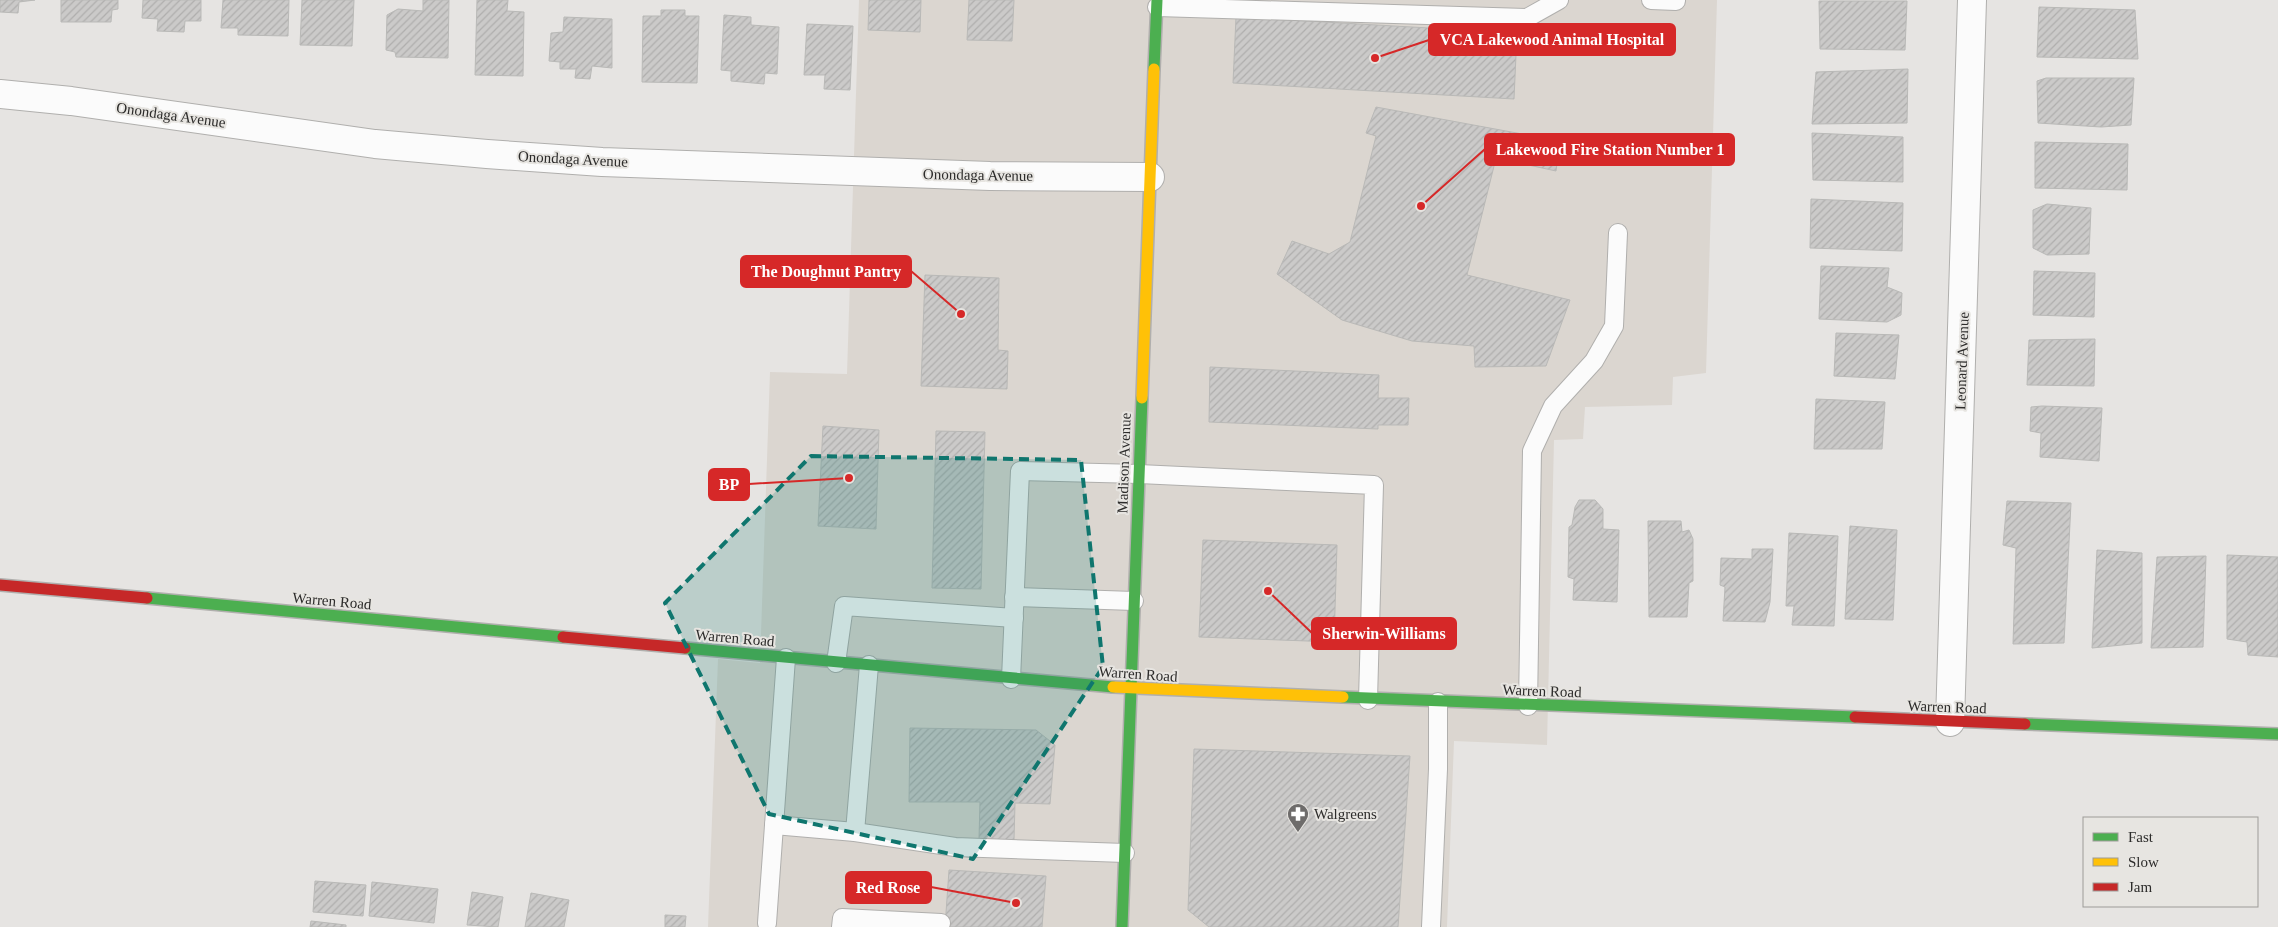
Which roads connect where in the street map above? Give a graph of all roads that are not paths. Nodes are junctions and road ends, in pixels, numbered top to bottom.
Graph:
1 (1559, 0) edge
2 (1652, 0) edge
3 (1972, 0) edge
4 (1676, 1) edge
5 (1157, 4) edge
6 (0, 94) edge
7 (1150, 177) junction
8 (1618, 233) dead end
9 (1139, 474) junction
10 (0, 585) edge
11 (1014, 597) junction
12 (1134, 601) junction
13 (1014, 618) junction
14 (786, 658) junction
15 (836, 662) junction
16 (869, 665) junction
17 (1011, 679) junction
18 (1131, 690) junction
19 (1368, 700) junction
20 (1438, 702) junction
21 (1528, 706) junction
22 (1950, 722) junction
23 (2278, 734) edge
24 (774, 825) junction
25 (855, 832) junction
26 (1125, 853) junction
27 (767, 923) dead end
28 (941, 923) dead end
29 (841, 927) edge
30 (1122, 927) edge
31 (1431, 927) edge

1 - 5 lane
2 - 4 lane
3 - 22 street, Leonard Avenue
5 - 7 main road, Madison Avenue
6 - 7 street, Onondaga Avenue
7 - 9 main road, Madison Avenue
8 - 21 lane
9 - 11 lane
9 - 12 main road, Madison Avenue
9 - 19 lane
10 - 14 main road, Warren Road
11 - 12 lane
11 - 13 lane
12 - 18 main road, Madison Avenue
13 - 15 lane
13 - 17 lane
14 - 15 main road, Warren Road
14 - 24 lane
15 - 16 main road, Warren Road
16 - 17 main road, Warren Road
16 - 25 lane
17 - 18 main road, Warren Road
18 - 19 main road, Warren Road
18 - 26 main road, Madison Avenue
19 - 20 main road, Warren Road
20 - 21 main road, Warren Road
20 - 31 lane
21 - 22 main road, Warren Road
22 - 23 main road, Warren Road
24 - 25 lane
24 - 27 lane
25 - 26 lane
26 - 30 main road, Madison Avenue
28 - 29 lane

